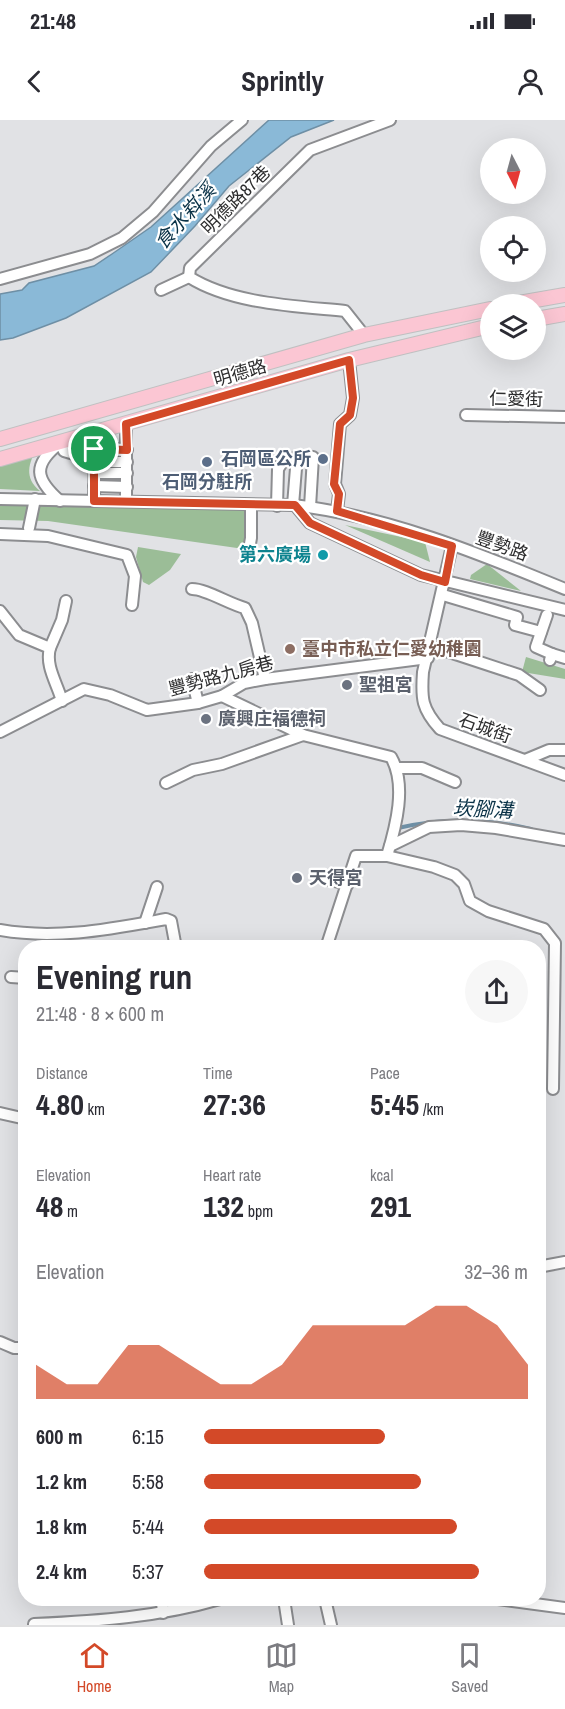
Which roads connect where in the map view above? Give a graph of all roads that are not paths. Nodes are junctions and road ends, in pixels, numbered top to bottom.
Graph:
1 (242, 120) edge
2 (390, 120) edge
3 (189, 277) junction
4 (0, 279) edge
5 (161, 290) dead end
6 (565, 295) edge
7 (546, 298) edge
8 (480, 311) edge
9 (565, 314) edge
10 (546, 317) edge
11 (480, 328) edge
12 (364, 335) junction
13 (349, 360) junction
14 (466, 415) dead end
15 (565, 417) edge
16 (126, 424) junction
17 (0, 439) edge
18 (60, 443) junction
19 (285, 458) dead end
20 (0, 459) edge
21 (95, 468) junction
22 (127, 468) junction
23 (295, 479) junction
24 (311, 480) junction
25 (0, 499) edge
26 (35, 499) junction
27 (126, 500) junction
28 (60, 501) junction
29 (94, 501) junction
30 (294, 505) junction
31 (251, 506) junction
32 (277, 506) junction
33 (310, 507) junction
34 (337, 511) junction
35 (25, 530) junction
36 (0, 534) edge
37 (452, 546) junction
38 (248, 555) dead end
39 (445, 582) junction
40 (192, 589) dead end
41 (565, 589) edge
42 (443, 595) junction
43 (66, 601) dead end
44 (132, 605) dead end
45 (565, 610) edge
46 (0, 611) edge
47 (547, 615) dead end
48 (544, 630) junction
49 (50, 648) junction
50 (429, 652) junction
51 (565, 658) edge
52 (192, 679) dead end
53 (265, 679) junction
54 (540, 690) dead end
55 (222, 696) junction
56 (62, 701) junction
57 (198, 703) junction
58 (0, 732) edge
59 (303, 735) junction
60 (565, 750) edge
61 (525, 760) junction
62 (397, 768) junction
63 (565, 775) edge
64 (455, 782) dead end
65 (166, 783) dead end
66 (565, 840) edge
67 (389, 851) junction
68 (325, 879) dead end
69 (348, 884) junction
70 (157, 887) dead end
71 (145, 923) junction
72 (0, 930) edge
73 (175, 940) edge
74 (329, 940) edge
75 (11, 977) dead end
76 (18, 977) edge
77 (553, 1089) dead end
78 (0, 1113) edge
79 (18, 1117) edge
80 (565, 1262) edge
81 (546, 1266) edge
82 (0, 1342) edge
83 (18, 1348) edge
84 (546, 1605) edge
85 (162, 1606) edge
86 (192, 1606) edge
87 (285, 1606) edge
88 (327, 1606) edge
89 (565, 1608) edge
90 (163, 1613) junction
91 (34, 1624) edge
92 (288, 1625) edge
93 (331, 1625) edge

1 - 4 street
2 - 3 street, 明德路87巷
3 - 5 street
3 - 12 street
6 - 7 main road
8 - 12 main road, 明德路
9 - 10 main road
11 - 13 main road, 明德路
12 - 17 main road, 明德路
13 - 16 main road, 明德路
13 - 34 street
14 - 15 street, 仁愛街
16 - 18 main road, 明德路
16 - 22 street
18 - 20 main road, 明德路
18 - 21 street
18 - 28 street
19 - 32 street
21 - 22 street
21 - 22 street
21 - 29 street
22 - 27 street
23 - 24 street
23 - 24 street
23 - 30 street
24 - 33 street
25 - 26 street, 豐勢路
26 - 28 street, 豐勢路
26 - 35 street
27 - 29 street, 豐勢路
27 - 31 street, 豐勢路
28 - 29 street, 豐勢路
30 - 32 street, 豐勢路
30 - 33 street, 豐勢路
30 - 39 street
31 - 32 street, 豐勢路
31 - 38 street
33 - 34 street, 豐勢路
34 - 37 street, 豐勢路
35 - 36 street
35 - 44 street
37 - 39 street, 石城街
37 - 41 street, 豐勢路
39 - 42 street, 石城街
39 - 45 street
40 - 53 street
42 - 48 street
42 - 50 street, 石城街
43 - 49 street
46 - 49 street
47 - 48 street
48 - 51 street
49 - 56 street
50 - 53 street, 豐勢路九房巷
50 - 54 street
50 - 61 street, 石城街
52 - 57 street
53 - 55 street, 豐勢路九房巷
55 - 57 street, 豐勢路九房巷
55 - 59 street
56 - 57 street, 豐勢路九房巷
56 - 58 street, 豐勢路九房巷
59 - 62 street
59 - 65 street
60 - 61 street
61 - 63 street, 石城街
62 - 64 street
62 - 67 street
66 - 67 street
67 - 69 street
67 - 77 street
68 - 69 street
69 - 74 street
70 - 71 street
71 - 72 street
71 - 73 street
75 - 76 street
78 - 79 street
80 - 81 street
82 - 83 street
84 - 89 street
85 - 90 street
86 - 90 street
87 - 92 street
88 - 93 street
90 - 91 street

